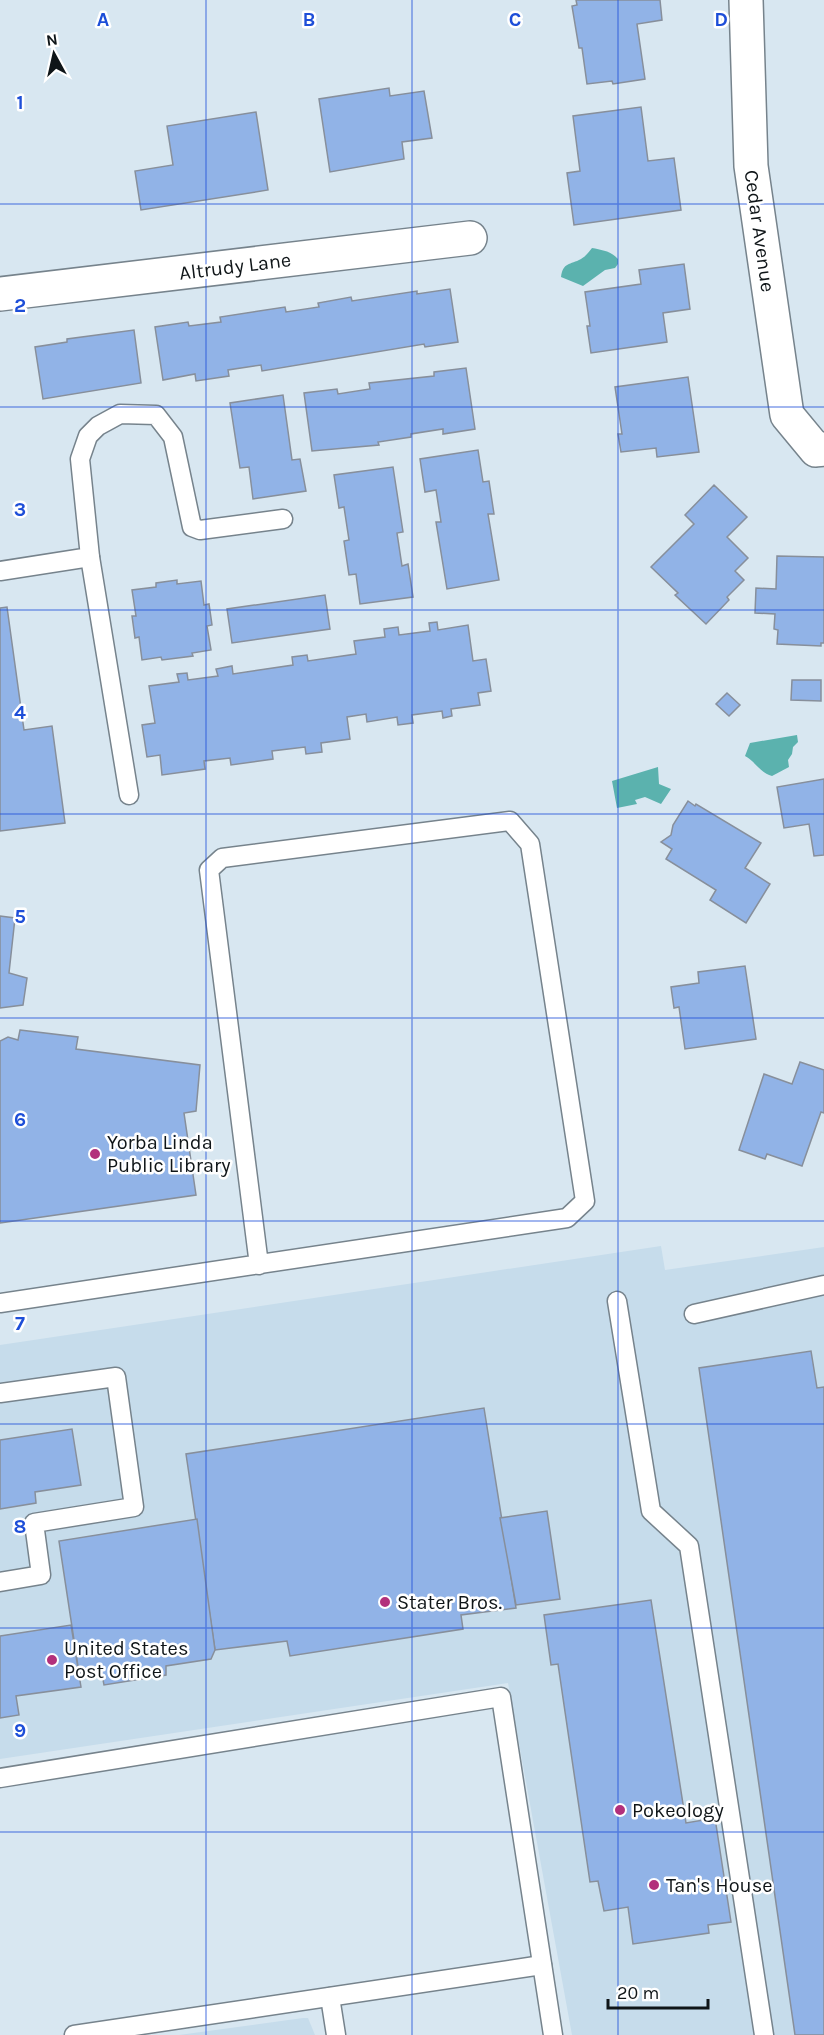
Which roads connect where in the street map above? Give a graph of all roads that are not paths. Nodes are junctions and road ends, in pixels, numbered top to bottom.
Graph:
1 (746, 0) edge
2 (470, 238) dead end
3 (0, 294) edge
4 (820, 449) edge
5 (283, 519) dead end
6 (90, 557) junction
7 (0, 571) edge
8 (129, 795) dead end
9 (259, 1264) junction
10 (824, 1285) edge
11 (617, 1301) dead end
12 (0, 1303) edge
13 (694, 1314) dead end
14 (0, 1394) edge
15 (0, 1582) edge
16 (0, 1778) edge
17 (542, 1965) junction
18 (330, 1997) junction
19 (74, 2035) edge
20 (336, 2035) edge
21 (553, 2035) edge
22 (764, 2035) edge

1 - 4 street, Cedar Avenue
2 - 3 street, Altrudy Lane
5 - 6 lane
6 - 7 lane
6 - 8 lane
9 - 9 lane
9 - 12 lane
10 - 13 lane
11 - 22 lane
14 - 15 lane
16 - 17 lane
17 - 18 lane
17 - 21 lane
18 - 19 lane
18 - 20 lane

